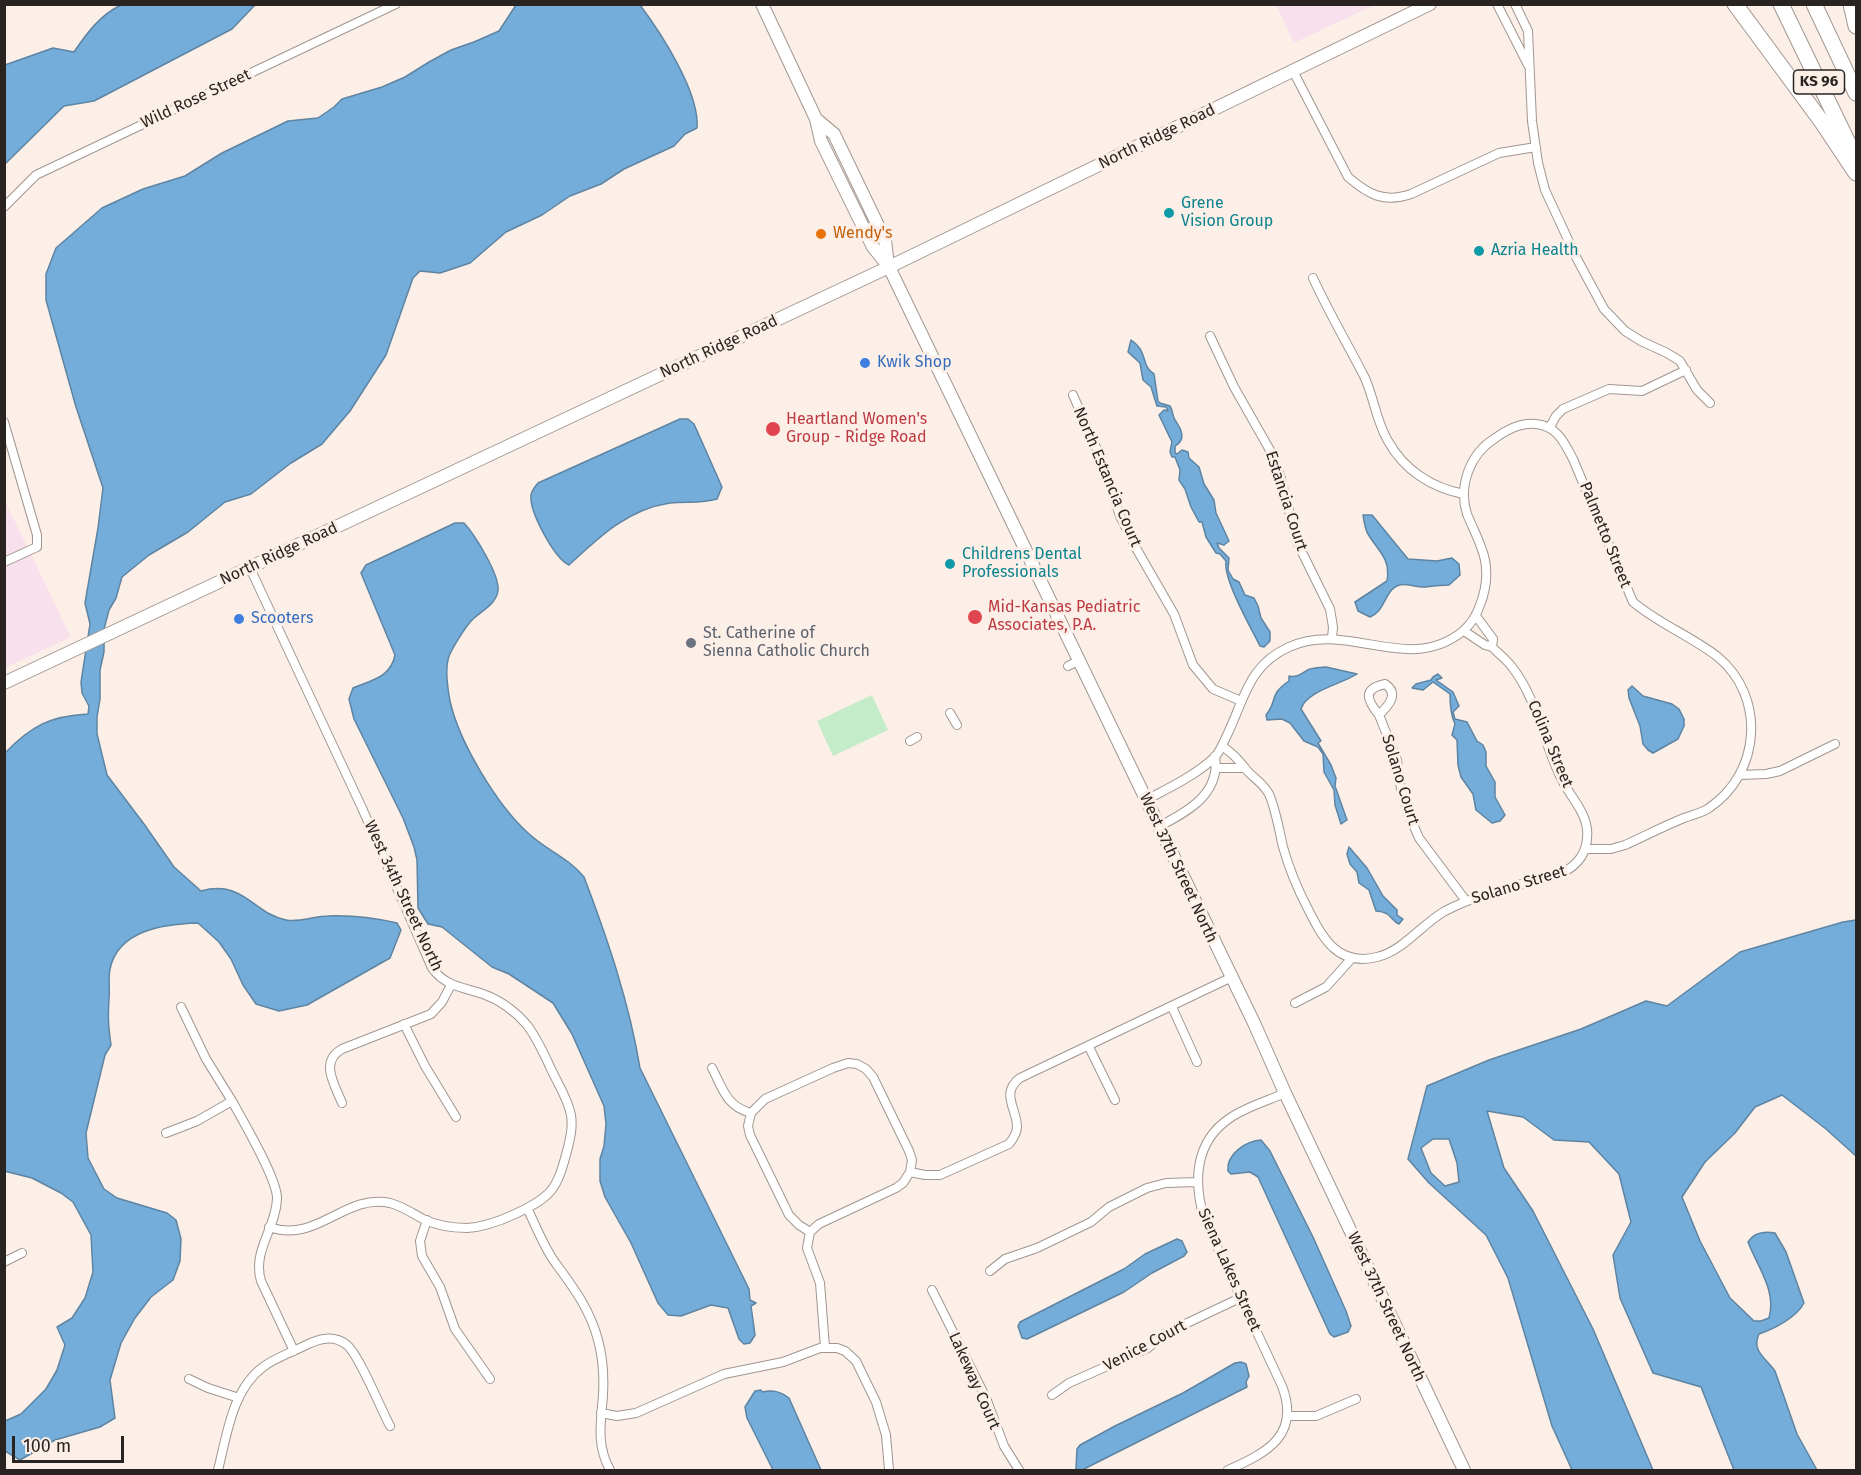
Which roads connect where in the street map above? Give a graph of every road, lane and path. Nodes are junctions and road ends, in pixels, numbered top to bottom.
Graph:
1 (396, 4) edge
2 (762, 4) edge
3 (1430, 4) edge
4 (1497, 4) edge
5 (1515, 4) edge
6 (1735, 4) edge
7 (1781, 4) edge
8 (1814, 4) edge
9 (1851, 4) edge
10 (1857, 26) edge
11 (1529, 68) junction
12 (1293, 70) junction
13 (1857, 93) edge
14 (1536, 147) junction
15 (1857, 159) edge
16 (1857, 173) edge
17 (4, 207) edge
18 (889, 267) junction
19 (1313, 278) dead end
20 (1210, 336) dead end
21 (1686, 370) junction
22 (1073, 394) dead end
23 (1710, 404) dead end
24 (4, 422) edge
25 (1550, 427) junction
26 (1464, 494) junction
27 (4, 562) edge
28 (250, 568) junction
29 (1476, 616) junction
30 (1464, 631) junction
31 (1332, 638) junction
32 (1492, 647) junction
33 (1080, 660) junction
34 (1068, 666) dead end
35 (5, 681) edge
36 (1241, 701) junction
37 (950, 713) dead end
38 (1379, 715) dead end
39 (957, 725) dead end
40 (1835, 744) dead end
41 (1222, 746) junction
42 (1215, 756) junction
43 (1217, 768) junction
44 (1245, 768) junction
45 (1740, 775) junction
46 (1146, 800) junction
47 (1158, 827) junction
48 (1586, 849) junction
49 (1466, 901) junction
50 (1352, 958) junction
51 (1230, 978) junction
52 (451, 985) junction
53 (1295, 1002) dead end
54 (181, 1007) dead end
55 (1172, 1007) junction
56 (404, 1024) junction
57 (1089, 1047) junction
58 (1197, 1062) dead end
59 (712, 1068) dead end
60 (1285, 1093) junction
61 (1115, 1100) dead end
62 (232, 1101) junction
63 (342, 1103) dead end
64 (751, 1113) junction
65 (456, 1117) dead end
66 (166, 1133) dead end
67 (910, 1172) junction
68 (1197, 1182) junction
69 (527, 1208) junction
70 (427, 1220) junction
71 (269, 1227) junction
72 (810, 1232) junction
73 (22, 1253) dead end
74 (4, 1262) edge
75 (990, 1271) dead end
76 (932, 1290) dead end
77 (1240, 1298) junction
78 (825, 1347) junction
79 (294, 1350) junction
80 (189, 1379) dead end
81 (490, 1379) dead end
82 (1052, 1395) dead end
83 (238, 1398) junction
84 (1356, 1399) dead end
85 (601, 1413) junction
86 (1287, 1416) junction
87 (390, 1426) dead end
88 (1247, 1461) junction
89 (218, 1470) edge
90 (610, 1470) edge
91 (889, 1470) edge
92 (1019, 1470) edge
93 (1228, 1470) edge
94 (1251, 1470) edge
95 (1464, 1470) edge

1 - 17 street, Wild Rose Street
2 - 18 street, West 37th Street North
3 - 12 street, North Ridge Road
4 - 11 street
5 - 11 street
6 - 16 highway
7 - 15 highway, KS 96
8 - 13 highway, KS 96
9 - 10 highway
11 - 14 street
12 - 14 street
12 - 18 street, North Ridge Road
14 - 21 street
18 - 28 street, North Ridge Road
18 - 33 street, West 37th Street North
19 - 26 street
20 - 31 street, Estancia Court
21 - 23 street
21 - 25 street
22 - 36 street, North Estancia Court
24 - 27 street
25 - 26 street
25 - 45 street, Palmetto Street
26 - 29 street
28 - 35 street, North Ridge Road
28 - 52 street, West 34th Street North
29 - 30 street
29 - 32 street, Colina Street
30 - 31 street
30 - 32 street, Colina Street
31 - 36 street
32 - 48 street, Colina Street
33 - 34 street
33 - 46 street, West 37th Street North
36 - 41 street
37 - 39 street
38 - 49 street, Solano Court
40 - 45 street
41 - 42 street
41 - 44 street
42 - 43 street
42 - 46 street
43 - 44 street
43 - 47 street
44 - 50 street
45 - 48 street
46 - 47 street, West 37th Street North
47 - 51 street, West 37th Street North
48 - 49 street, Solano Street
49 - 50 street, Solano Street
50 - 53 street
51 - 55 street
51 - 60 street, West 37th Street North
52 - 56 street
52 - 69 street, West 34th Street North
54 - 62 street
55 - 57 street
55 - 58 street
56 - 63 street
56 - 65 street
57 - 61 street
57 - 67 street
59 - 64 street
60 - 68 street, Siena Lakes Street
60 - 95 street, West 37th Street North
62 - 66 street
62 - 71 street
64 - 67 street
64 - 72 street
67 - 72 street
68 - 75 street
68 - 77 street, Siena Lakes Street
69 - 70 street, West 34th Street North
69 - 85 street
70 - 71 street, West 34th Street North
70 - 81 street
71 - 79 street
72 - 78 street
73 - 74 street
76 - 92 street, Lakeway Court
77 - 82 street, Venice Court
77 - 86 street, Siena Lakes Street
78 - 85 street
78 - 91 street
79 - 83 street
79 - 87 street
80 - 83 street
83 - 89 street
84 - 86 street
85 - 90 street
86 - 88 street
88 - 93 street
88 - 94 street

